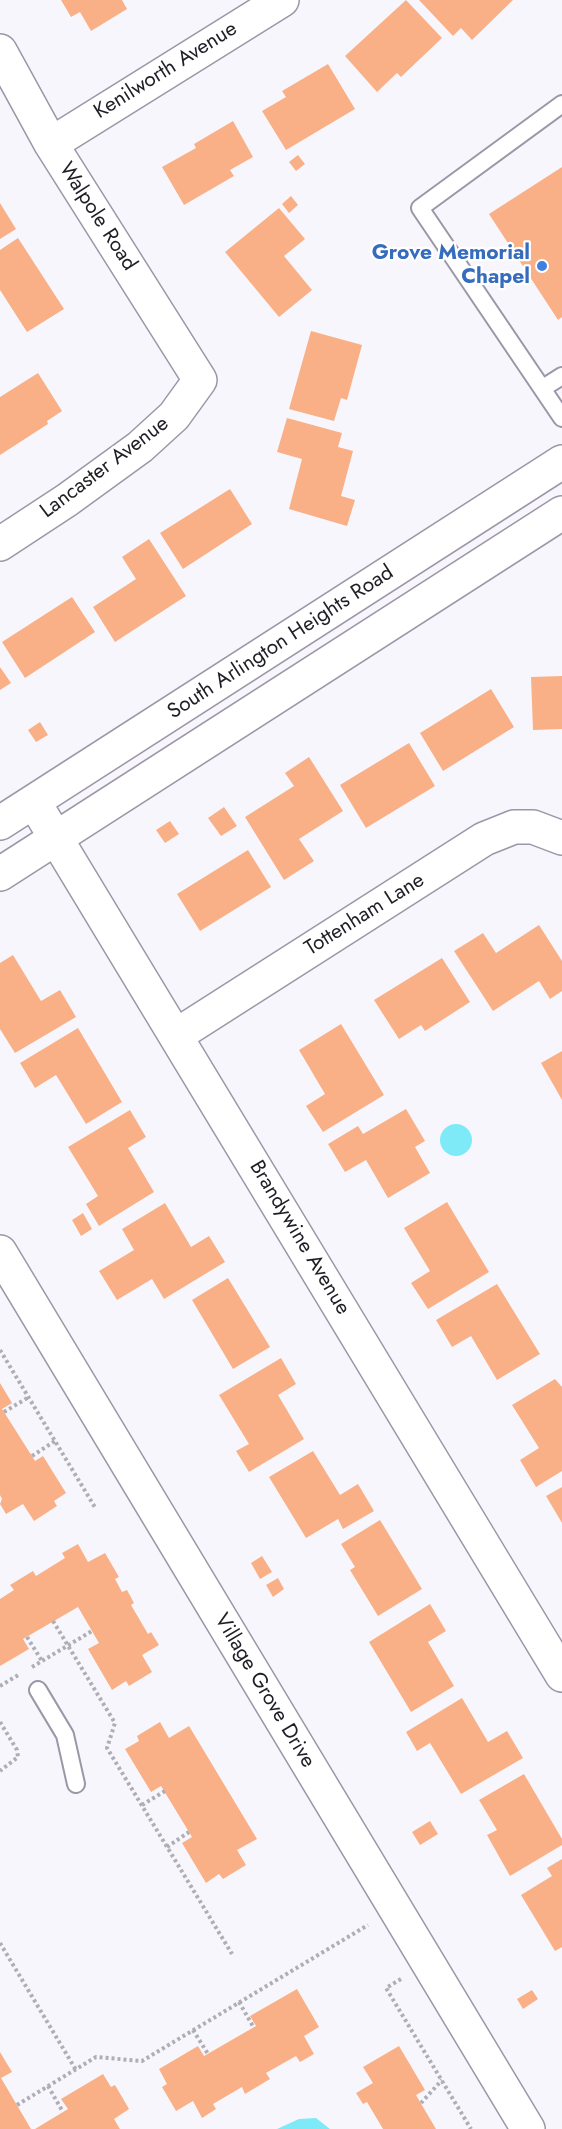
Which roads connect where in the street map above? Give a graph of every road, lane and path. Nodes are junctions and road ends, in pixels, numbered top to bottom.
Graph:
1 (282, 0) edge
2 (0, 51) edge
3 (562, 104) edge
4 (51, 144) junction
5 (562, 376) edge
6 (200, 380) joint
7 (543, 388) junction
8 (562, 418) edge
9 (562, 462) edge
10 (562, 513) edge
11 (0, 544) edge
12 (34, 802) junction
13 (0, 823) edge
14 (56, 838) junction
15 (562, 838) edge
16 (0, 874) edge
17 (177, 1035) junction
18 (0, 1252) edge
19 (0, 1350) edge
20 (29, 1397) junction
21 (4, 1412) dead end
22 (55, 1441) junction
23 (32, 1456) dead end
24 (96, 1509) dead end
25 (53, 1621) dead end
26 (92, 1631) dead end
27 (27, 1637) dead end
28 (68, 1645) junction
29 (42, 1661) junction
30 (562, 1675) edge
31 (0, 1686) edge
32 (38, 1690) dead end
33 (0, 1722) edge
34 (0, 1771) edge
35 (76, 1784) dead end
36 (165, 1791) dead end
37 (142, 1805) junction
38 (189, 1832) dead end
39 (167, 1846) junction
40 (375, 1922) dead end
41 (0, 1943) edge
42 (232, 1954) dead end
43 (406, 1973) dead end
44 (239, 2002) junction
45 (254, 2028) dead end
46 (193, 2030) junction
47 (208, 2054) dead end
48 (76, 2070) junction
49 (441, 2080) junction
50 (48, 2086) junction
51 (421, 2103) dead end
52 (17, 2105) dead end
53 (63, 2112) dead end
54 (470, 2128) edge
55 (528, 2129) edge

1 - 4 street, Kenilworth Avenue
2 - 4 street, Walpole Road
3 - 7 lane
4 - 6 street, Walpole Road
5 - 7 lane
6 - 11 street, Lancaster Avenue
7 - 8 lane
9 - 12 street, South Arlington Heights Road
10 - 14 street, South Arlington Heights Road
12 - 13 street, South Arlington Heights Road
12 - 14 street, Brandywine Avenue
14 - 16 street, South Arlington Heights Road
14 - 17 street, Brandywine Avenue
15 - 17 street, Tottenham Lane
17 - 30 street, Brandywine Avenue
18 - 55 street, Village Grove Drive
19 - 20 path
20 - 21 path
20 - 22 path
22 - 23 path
22 - 24 path
25 - 28 path
26 - 28 path
27 - 29 path
28 - 29 path
28 - 37 path
29 - 31 path
32 - 35 lane
33 - 34 path
36 - 37 path
37 - 39 path
38 - 39 path
39 - 42 path
40 - 44 path
41 - 48 path
43 - 49 path
44 - 45 path
44 - 46 path
46 - 47 path
46 - 48 path
48 - 50 path
49 - 51 path
49 - 54 path
50 - 52 path
50 - 53 path

